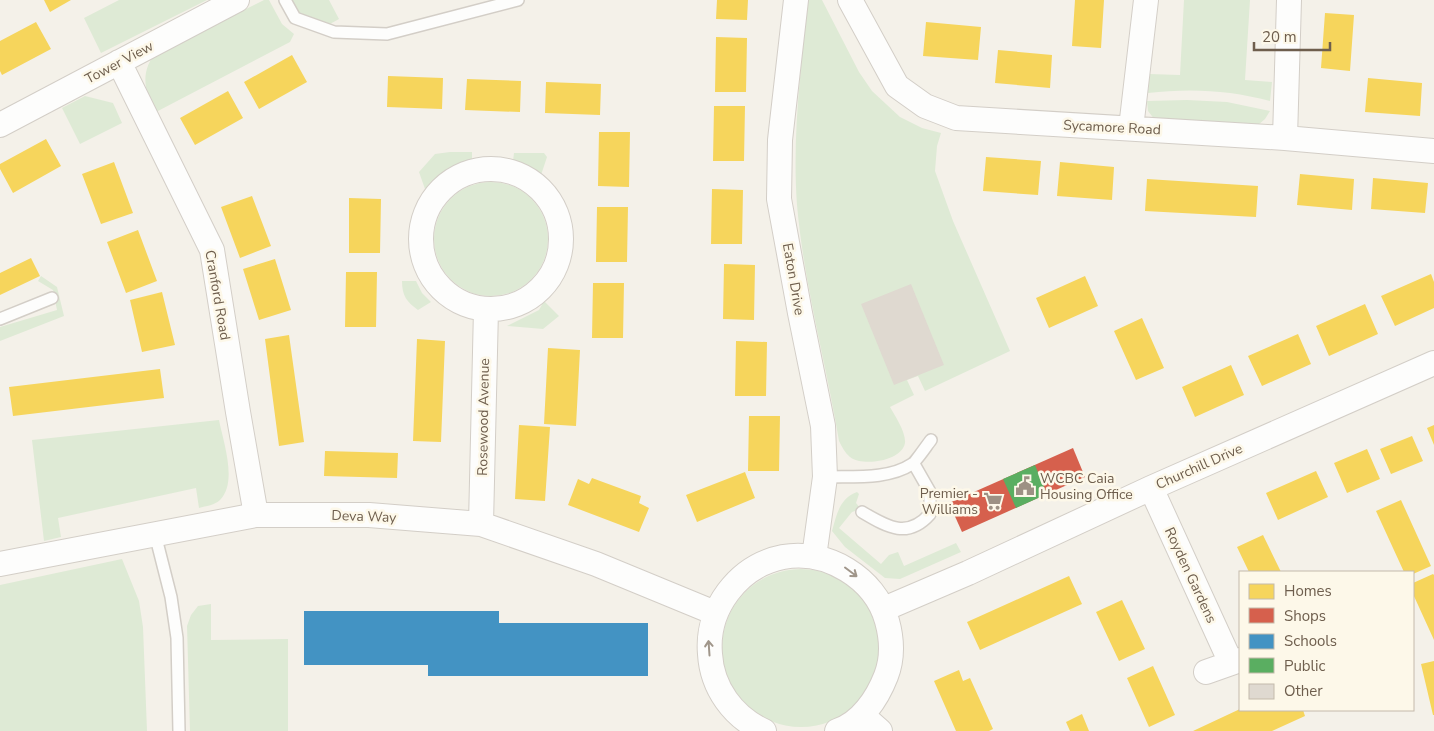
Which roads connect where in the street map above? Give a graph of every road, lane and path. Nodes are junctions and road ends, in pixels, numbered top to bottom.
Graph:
1 (237, 0) edge
2 (285, 0) edge
3 (518, 0) edge
4 (796, 0) edge
5 (850, 0) edge
6 (1146, 0) edge
7 (1289, 0) edge
8 (119, 62) junction
9 (0, 125) edge
10 (1132, 128) junction
11 (1285, 138) junction
12 (1434, 151) edge
13 (52, 298) dead end
14 (486, 309) junction
15 (0, 319) edge
16 (1434, 364) edge
17 (931, 440) dead end
18 (914, 464) junction
19 (825, 477) junction
20 (1151, 488) junction
21 (862, 512) dead end
22 (256, 515) junction
23 (481, 524) junction
24 (155, 534) junction
25 (814, 557) junction
26 (0, 564) edge
27 (884, 609) junction
28 (715, 613) junction
29 (1236, 661) edge
30 (1206, 672) dead end
31 (862, 715) junction
32 (733, 724) edge
33 (179, 731) edge
34 (764, 731) edge
35 (837, 731) edge
36 (880, 731) edge

1 - 8 street, Tower View
2 - 3 lane
4 - 19 street, Eaton Drive
5 - 10 street, Sycamore Road
6 - 10 street
7 - 11 street
8 - 9 street, Tower View
8 - 22 street, Cranford Road
10 - 11 street, Sycamore Road
11 - 12 street, Sycamore Road
13 - 15 lane
14 - 14 street
14 - 23 street, Rosewood Avenue
16 - 20 street, Churchill Drive
17 - 18 lane
18 - 19 lane
18 - 21 lane
19 - 25 street, Eaton Drive
20 - 27 street, Churchill Drive
20 - 29 street, Royden Gardens
22 - 23 street, Deva Way
22 - 24 street, Deva Way
23 - 28 street, Deva Way
24 - 26 street, Deva Way
24 - 33 lane
25 -> 27 street
25 - 28 street
27 - 31 street
32 -> 28 street
29 - 30 street, Royden Gardens
31 - 35 street
31 - 36 street
32 - 34 street

